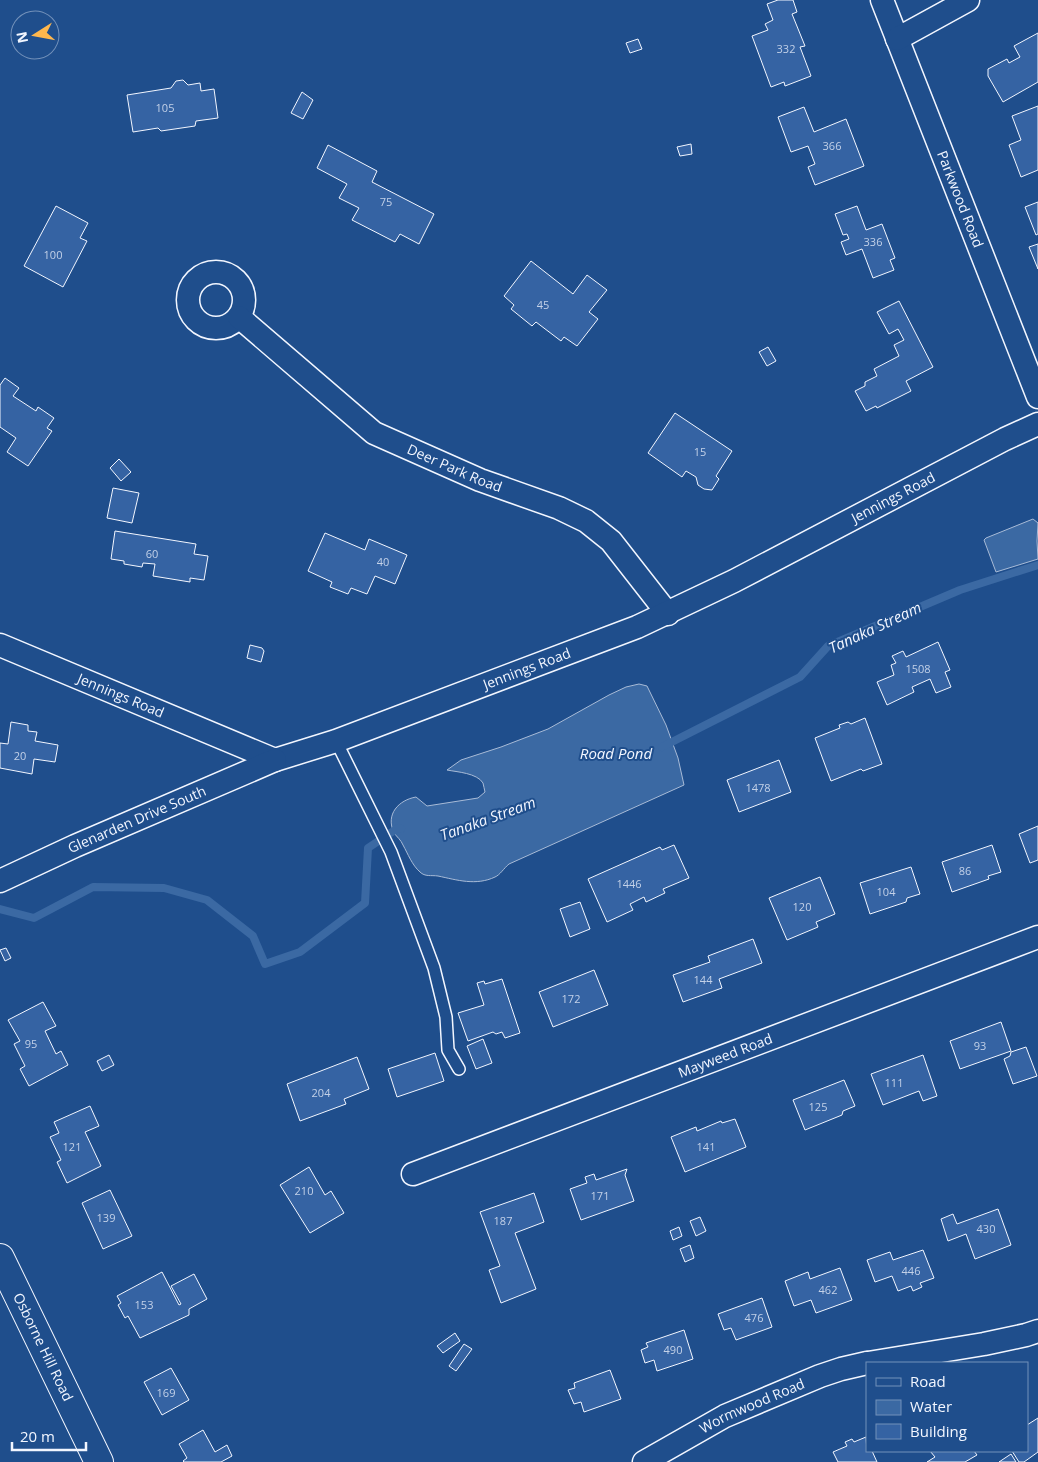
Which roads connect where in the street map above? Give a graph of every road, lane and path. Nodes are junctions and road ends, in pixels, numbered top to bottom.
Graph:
1 (882, 0) edge
2 (968, 0) edge
3 (897, 39) junction
4 (239, 317) dead end
5 (1038, 398) edge
6 (1038, 424) edge
7 (668, 614) junction
8 (0, 645) edge
9 (336, 741) junction
10 (275, 760) junction
11 (0, 881) edge
12 (1038, 937) edge
13 (459, 1069) dead end
14 (412, 1174) dead end
15 (0, 1258) edge
16 (1038, 1331) edge
17 (873, 1362) edge
18 (866, 1363) edge
19 (99, 1462) edge
20 (644, 1462) edge

1 - 3 street, Parkwood Road
2 - 3 street
3 - 5 street, Parkwood Road
4 - 7 street, Deer Park Road
6 - 7 street, Jennings Road
7 - 9 street, Jennings Road
8 - 10 street, Jennings Road
9 - 10 street, Jennings Road
9 - 13 lane
10 - 11 street, Glenarden Drive South
12 - 14 street, Mayweed Road
15 - 19 street, Osborne Hill Road
16 - 17 street, Wormwood Road
18 - 20 street, Wormwood Road

